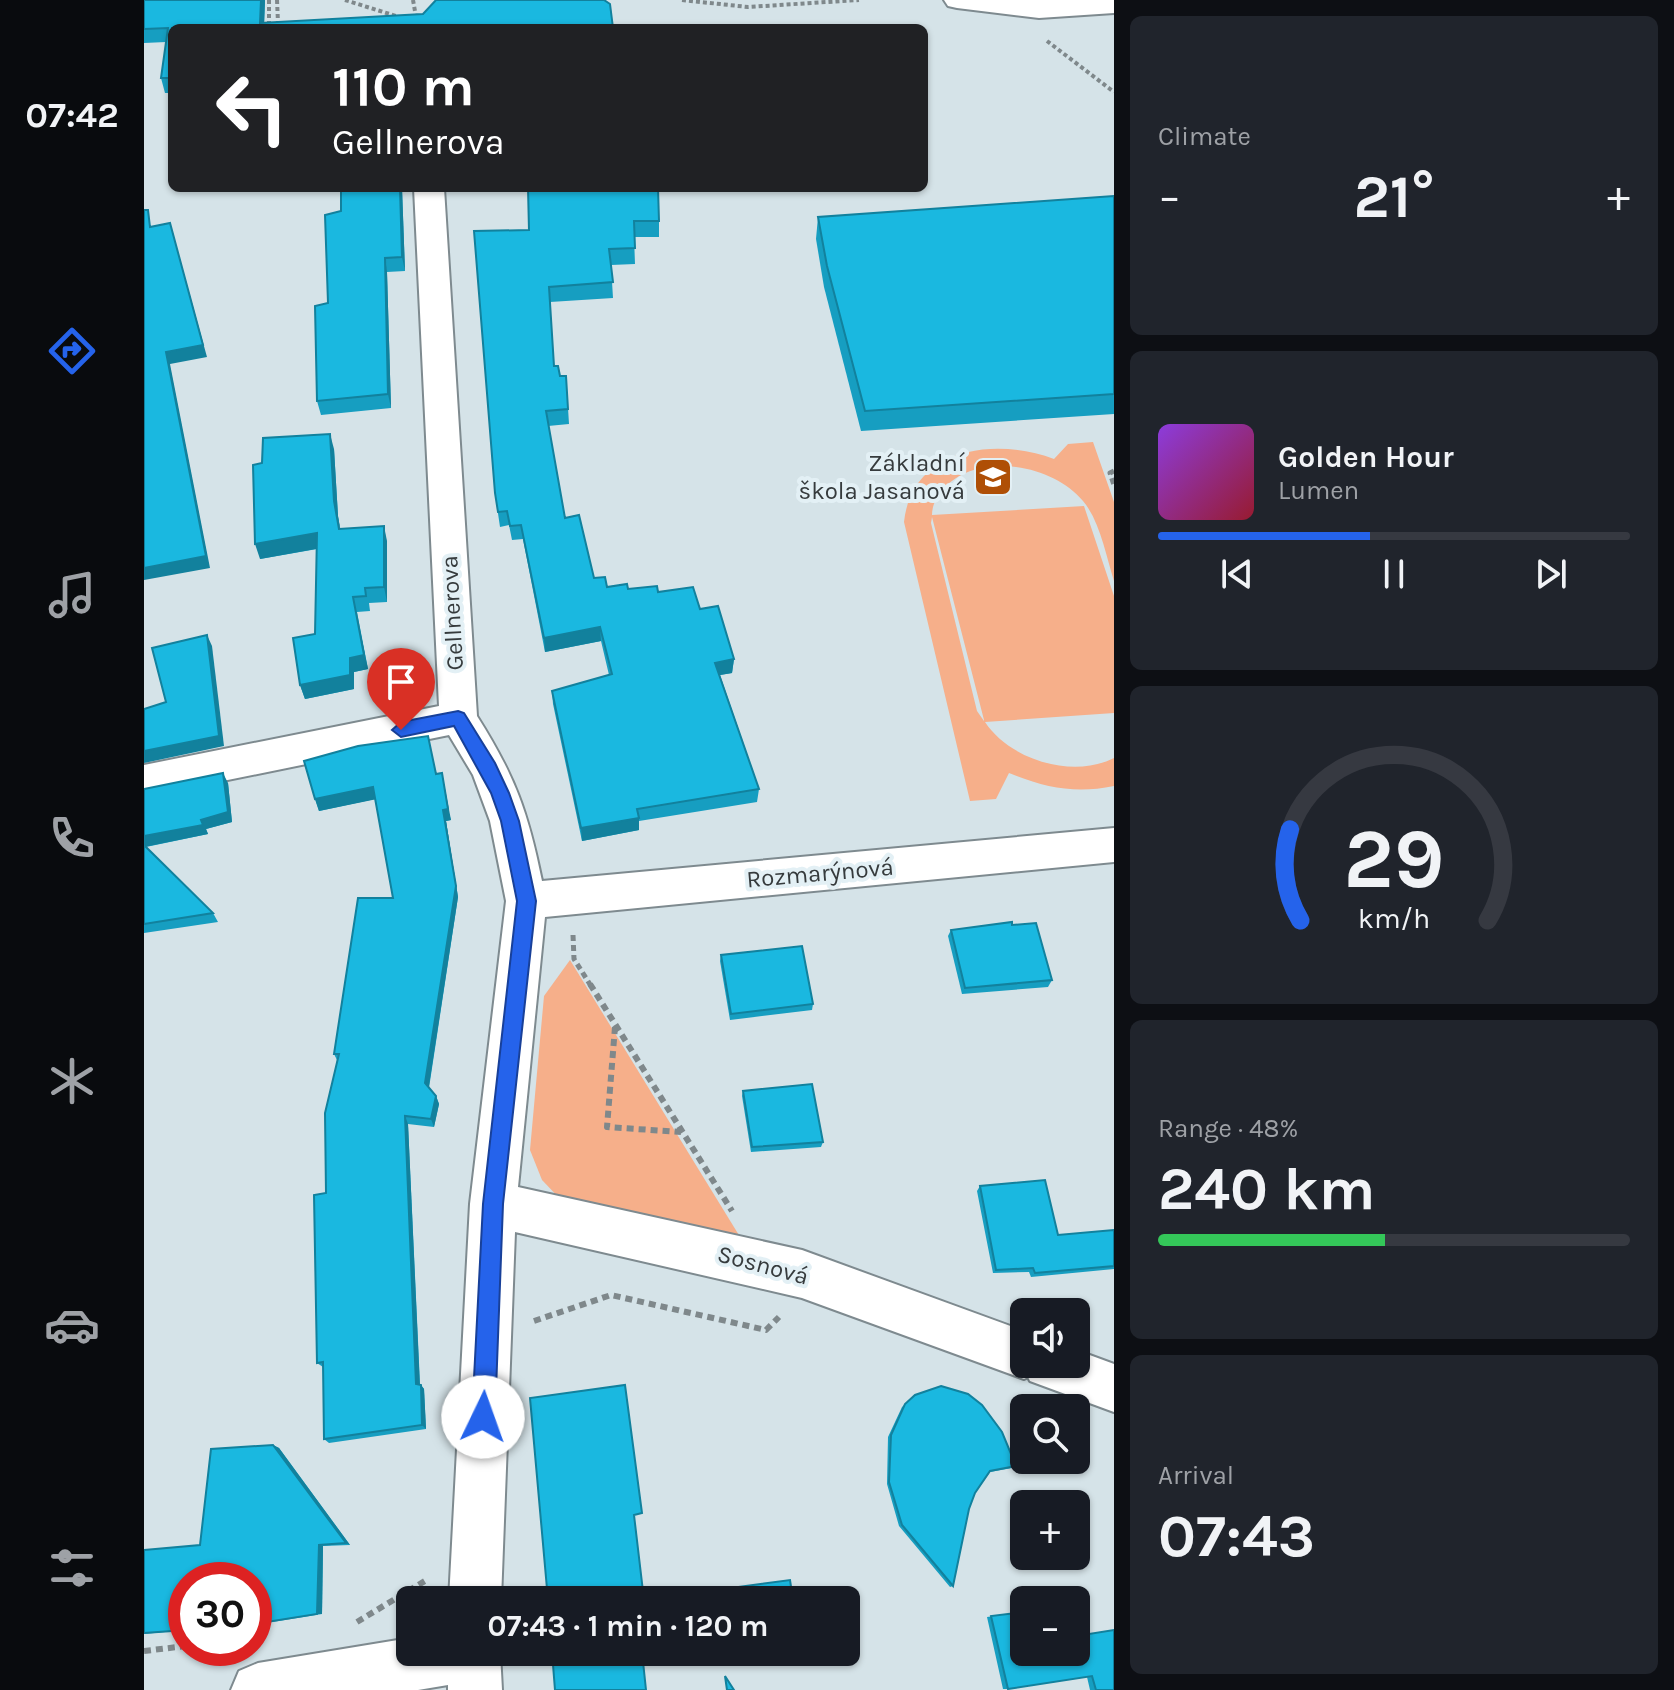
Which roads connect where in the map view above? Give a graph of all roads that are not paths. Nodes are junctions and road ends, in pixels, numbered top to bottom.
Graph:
1 (957, 0) edge
2 (1114, 5) edge
3 (429, 192) edge
4 (458, 718) junction
5 (144, 781) edge
6 (1114, 845) edge
7 (526, 901) junction
8 (493, 1204) junction
9 (1010, 1350) edge
10 (1086, 1378) edge
11 (1114, 1388) edge
12 (476, 1586) edge
13 (465, 1666) edge
14 (258, 1690) edge

1 - 2 street
3 - 4 street, Gellnerova
4 - 5 street
4 - 7 street
6 - 7 street, Rozmarýnová
7 - 8 street
8 - 9 street, Sosnová
8 - 12 street
10 - 11 street
13 - 14 street

